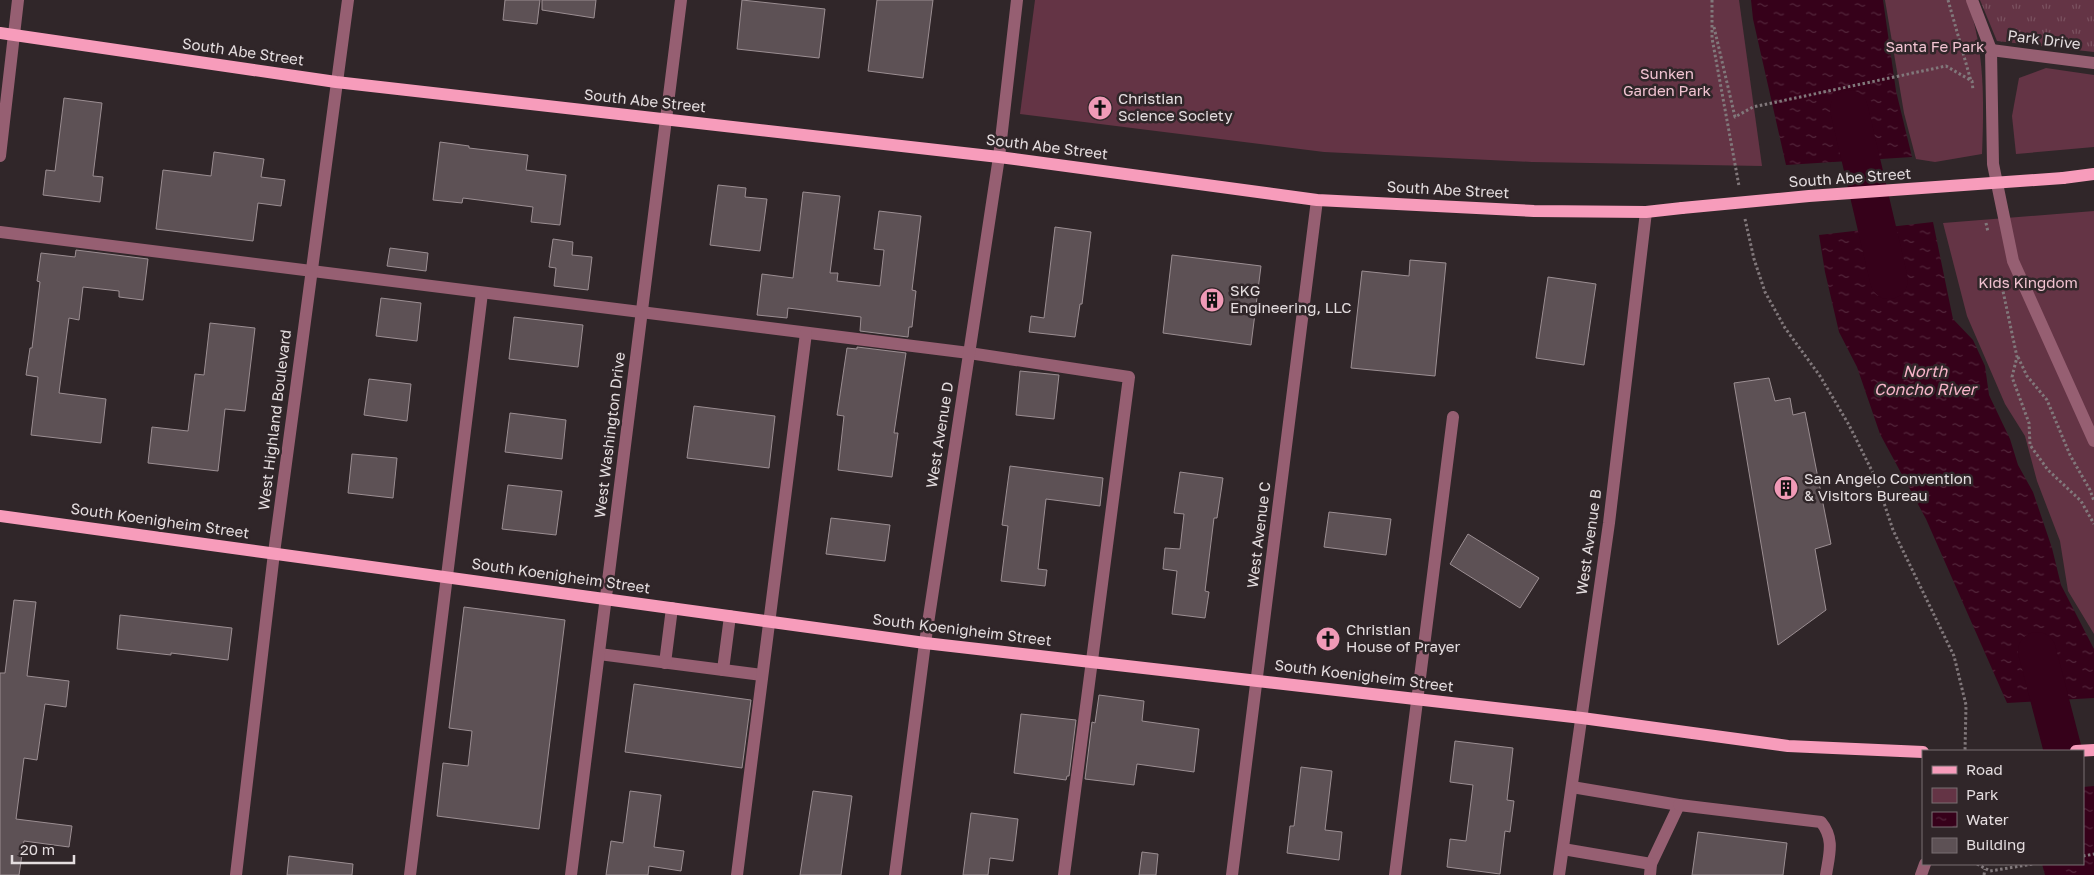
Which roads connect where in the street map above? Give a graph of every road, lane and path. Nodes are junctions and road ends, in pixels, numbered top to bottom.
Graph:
1 (18, 0) edge
2 (348, 0) edge
3 (681, 0) edge
4 (1017, 0) edge
5 (1712, 0) edge
6 (1948, 0) edge
7 (1972, 0) edge
8 (1712, 20) junction
9 (0, 33) edge
10 (13, 35) junction
11 (1991, 50) junction
12 (2094, 62) edge
13 (1972, 81) junction
14 (336, 82) junction
15 (1975, 98) dead end
16 (666, 120) junction
17 (0, 156) edge
18 (999, 157) junction
19 (2094, 174) edge
20 (1740, 191) dead end
21 (1317, 200) junction
22 (1744, 210) dead end
23 (1646, 212) junction
24 (1986, 223) dead end
25 (0, 232) edge
26 (1988, 232) dead end
27 (1998, 270) dead end
28 (311, 271) junction
29 (482, 293) junction
30 (642, 313) junction
31 (806, 333) junction
32 (969, 353) junction
33 (2017, 357) junction
34 (1453, 417) dead end
35 (2094, 441) edge
36 (2094, 501) edge
37 (0, 516) edge
38 (2094, 524) edge
39 (274, 554) junction
40 (447, 577) junction
41 (606, 598) junction
42 (672, 608) junction
43 (730, 616) junction
44 (769, 622) junction
45 (924, 643) junction
46 (598, 654) junction
47 (1092, 662) junction
48 (665, 663) junction
49 (723, 670) junction
50 (762, 675) junction
51 (1258, 680) junction
52 (1417, 699) junction
53 (1582, 718) junction
54 (1966, 750) edge
55 (1922, 752) edge
56 (1572, 787) junction
57 (1679, 805) junction
58 (1563, 849) junction
59 (1979, 865) edge
60 (2027, 865) edge
61 (1985, 868) junction
62 (1650, 869) edge
63 (236, 875) edge
64 (410, 875) edge
65 (571, 875) edge
66 (737, 875) edge
67 (895, 875) edge
68 (1064, 875) edge
69 (1232, 875) edge
70 (1395, 875) edge
71 (1559, 875) edge
72 (1826, 875) edge
73 (1984, 875) edge

1 - 10 street
2 - 14 street, West Highland Boulevard
3 - 16 street, West Washington Drive
4 - 18 street, West Avenue D
5 - 8 path
6 - 13 path
7 - 11 street
8 - 13 path
8 - 20 path
9 - 10 main road, South Abe Street
10 - 14 main road, South Abe Street
10 - 17 street
11 - 12 street, Park Drive
11 - 35 street
13 - 15 path
14 - 16 main road, South Abe Street
14 - 28 street, West Highland Boulevard
16 - 18 main road, South Abe Street
16 - 30 street, West Washington Drive
18 - 21 main road, South Abe Street
18 - 32 street, West Avenue D
19 - 23 main road, South Abe Street, bridge
21 - 23 main road, South Abe Street
21 - 51 street, West Avenue C
22 - 54 path
23 - 53 street, West Avenue B
24 - 26 path
25 - 28 street
27 - 33 path
28 - 29 street
28 - 39 street, West Highland Boulevard
29 - 30 street
29 - 40 street
30 - 31 street
30 - 41 street, West Washington Drive
31 - 32 street
31 - 44 street
32 - 45 street, West Avenue D
32 - 47 street
33 - 36 path
33 - 38 path
34 - 52 street
37 - 39 main road, South Koenigheim Street
39 - 40 main road, South Koenigheim Street
39 - 63 street, West Highland Boulevard
40 - 41 main road, South Koenigheim Street
40 - 64 street
41 - 42 main road, South Koenigheim Street
41 - 46 street, West Washington Drive
42 - 43 main road, South Koenigheim Street
42 - 48 street
43 - 44 main road, South Koenigheim Street
43 - 49 street
44 - 45 main road, South Koenigheim Street
44 - 50 street
45 - 47 main road, South Koenigheim Street
45 - 67 street, West Avenue D
46 - 48 street
46 - 65 street, West Washington Drive
47 - 51 main road, South Koenigheim Street
47 - 68 street
48 - 49 street
49 - 50 street
50 - 66 street
51 - 52 main road, South Koenigheim Street
51 - 69 street, West Avenue C
52 - 53 main road, South Koenigheim Street
52 - 70 street
53 - 55 main road, South Koenigheim Street
53 - 56 street, West Avenue B
56 - 57 street
56 - 58 street, West Avenue B
57 - 62 street
57 - 72 street
58 - 62 street
58 - 71 street, West Avenue B
59 - 61 path
60 - 61 path
61 - 73 path

